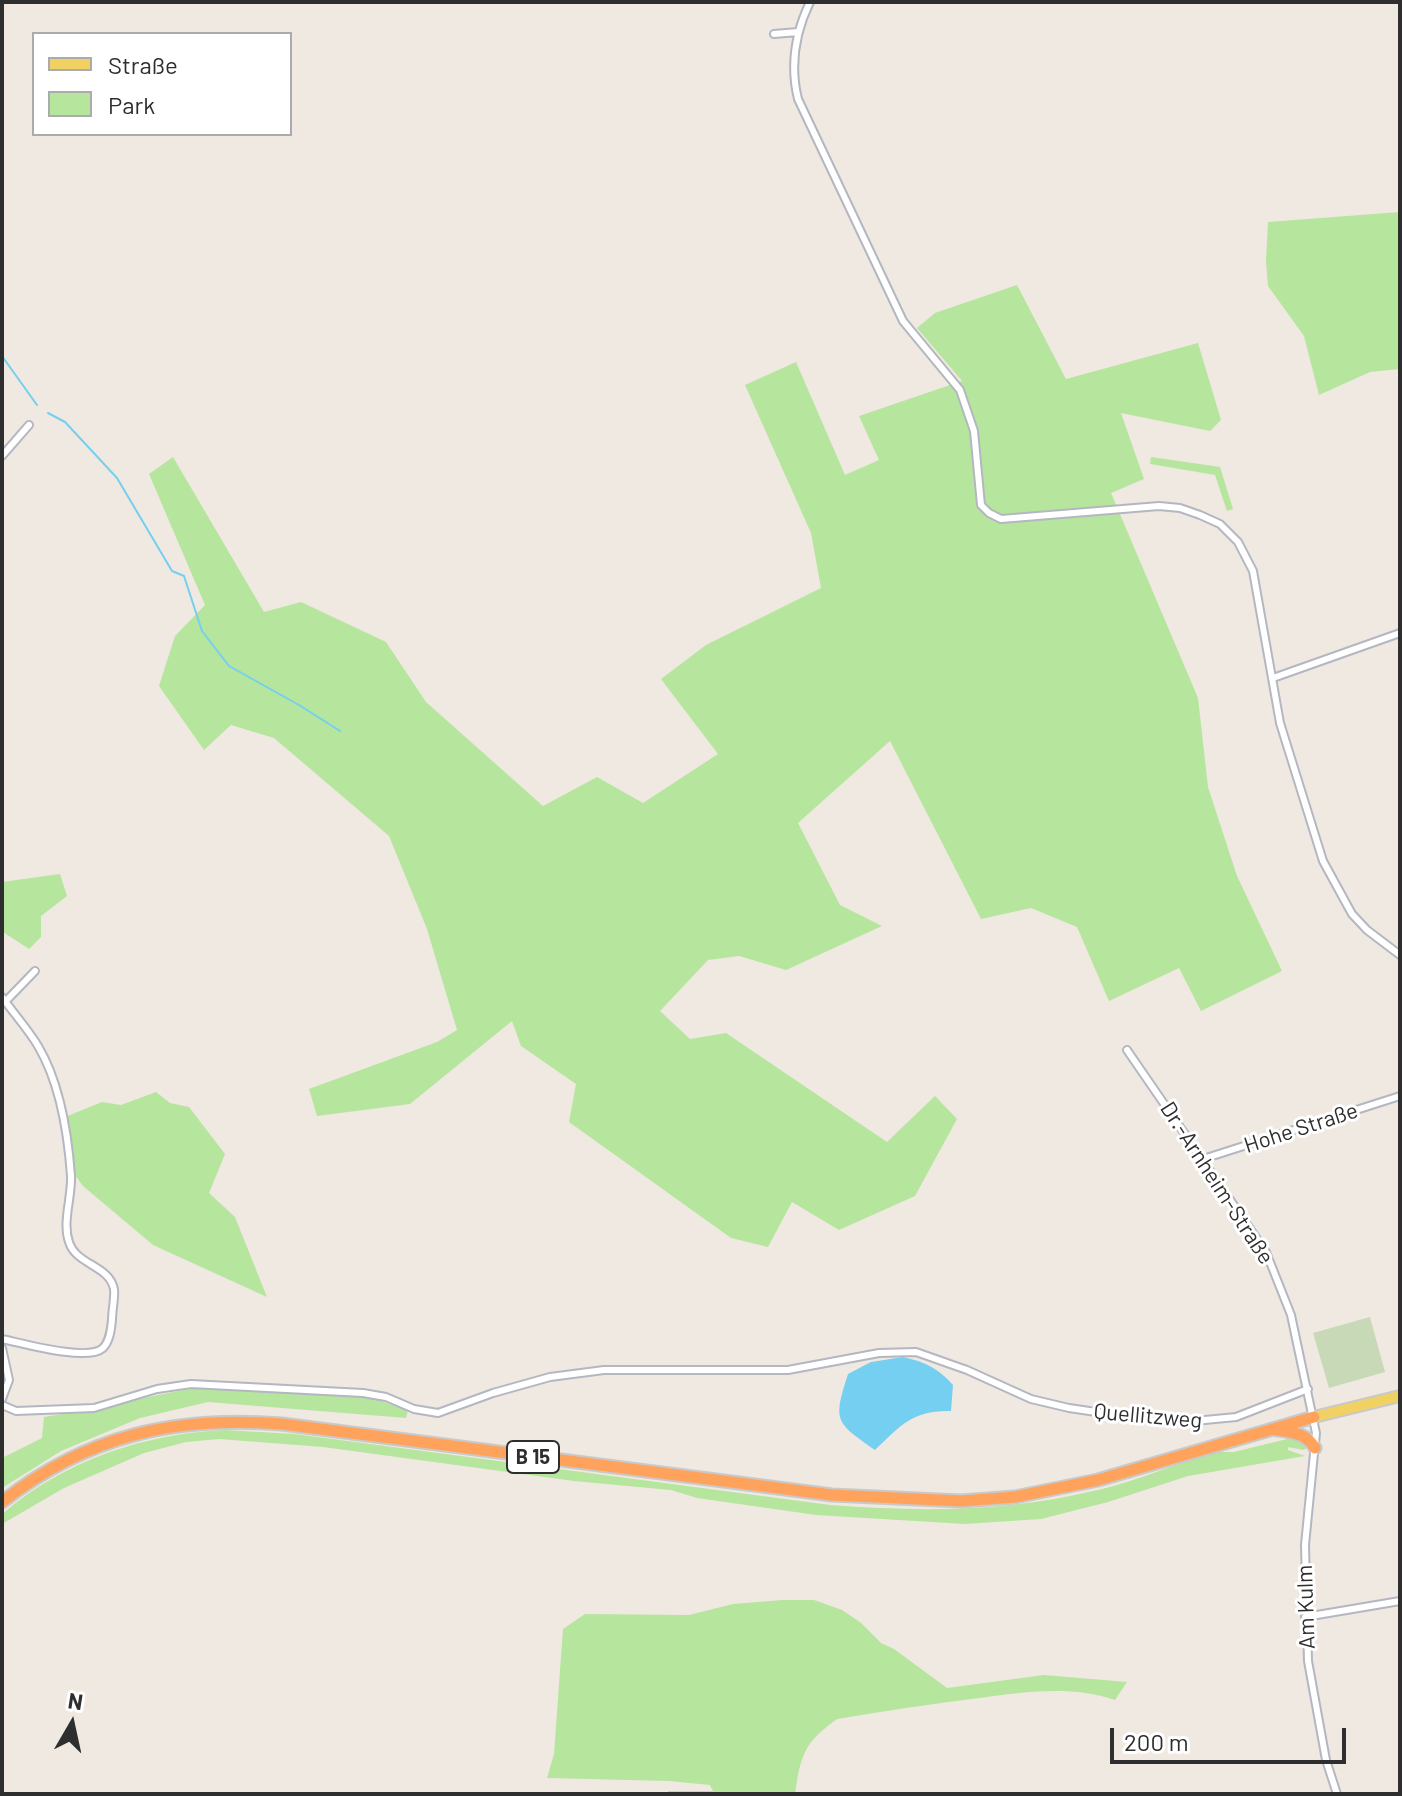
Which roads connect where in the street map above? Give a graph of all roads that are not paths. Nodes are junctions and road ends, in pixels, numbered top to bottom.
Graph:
1 (810, 2) edge
2 (798, 32) junction
3 (774, 34) dead end
4 (29, 425) dead end
5 (2, 456) edge
6 (1400, 633) edge
7 (1273, 678) junction
8 (1400, 955) edge
9 (35, 971) dead end
10 (3, 1001) edge
11 (1127, 1050) dead end
12 (1400, 1096) edge
13 (1203, 1159) junction
14 (2, 1339) edge
15 (2, 1348) edge
16 (1308, 1389) junction
17 (1400, 1396) edge
18 (2, 1399) edge
19 (2, 1405) edge
20 (1314, 1417) junction
21 (1268, 1429) junction
22 (1315, 1448) junction
23 (2, 1502) edge
24 (1400, 1601) edge
25 (1305, 1617) junction
26 (1337, 1794) edge

1 - 2 street
2 - 3 street
2 - 7 street
4 - 5 street
6 - 7 street
7 - 8 street
9 - 10 street
10 - 14 street
11 - 13 street, Dr.-Arnheim-Straße
12 - 13 street, Hohe Straße
13 - 16 street, Dr.-Arnheim-Straße
15 - 18 street
16 - 19 street, Quellitzweg
16 - 20 street, Dr.-Arnheim-Straße
17 - 20 main road, B 15
20 - 21 highway, B 15
20 - 22 street, Am Kulm
21 - 22 highway
21 - 23 highway, B 15
22 - 25 street, Am Kulm
24 - 25 street
25 - 26 street, Am Kulm

